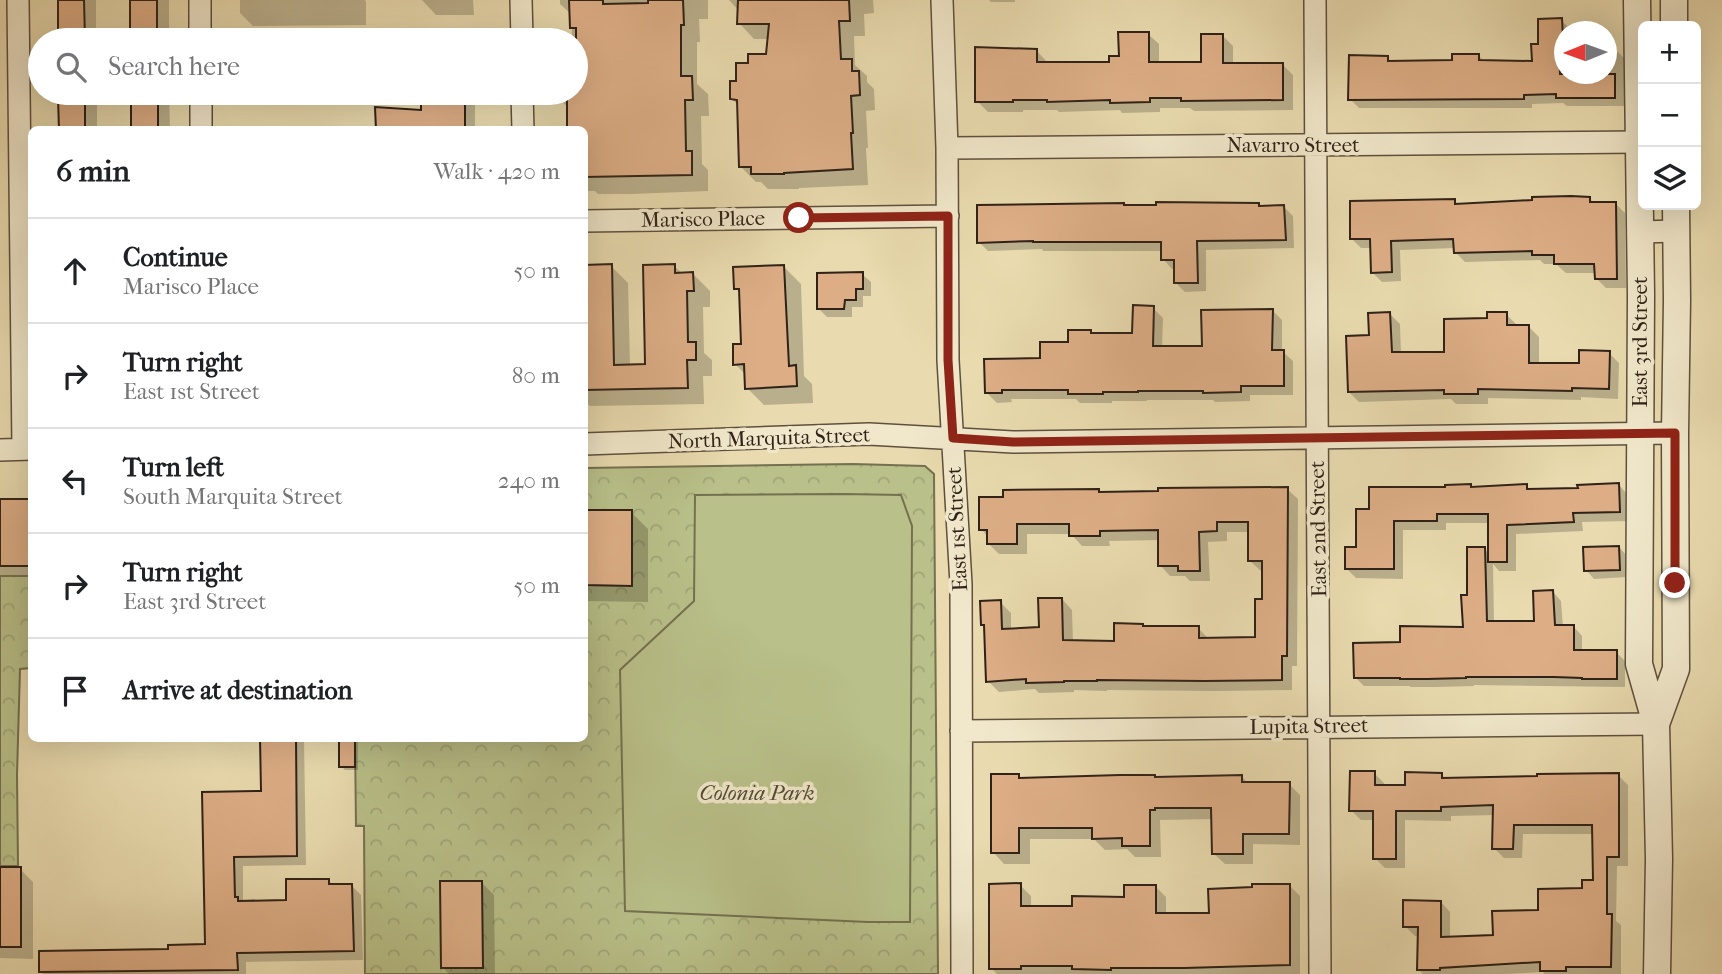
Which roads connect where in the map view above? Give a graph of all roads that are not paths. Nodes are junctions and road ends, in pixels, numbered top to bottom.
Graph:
1 (18, 0) edge
2 (200, 0) edge
3 (521, 0) edge
4 (942, 0) edge
5 (1315, 0) edge
6 (1637, 0) edge
7 (1674, 0) edge
8 (1674, 21) edge
9 (200, 28) edge
10 (522, 28) edge
11 (1639, 84) edge
12 (201, 105) edge
13 (522, 105) edge
14 (201, 126) edge
15 (523, 126) edge
16 (1638, 142) edge
17 (1315, 145) junction
18 (1640, 147) edge
19 (947, 148) junction
20 (1676, 210) edge
21 (948, 216) junction
22 (588, 221) edge
23 (1640, 232) junction
24 (1676, 232) junction
25 (1639, 433) junction
26 (1675, 433) junction
27 (953, 438) junction
28 (1317, 438) junction
29 (588, 444) edge
30 (27, 449) edge
31 (0, 450) edge
32 (1656, 724) junction
33 (1319, 726) junction
34 (961, 731) junction
35 (962, 974) edge
36 (1320, 974) edge
37 (1657, 974) edge

1 - 30 street
2 - 9 street
3 - 10 street
4 - 19 street, East 1st Street
5 - 17 street, East 2nd Street
6 - 11 street, East 3rd Street
7 - 8 street
12 - 14 street
13 - 15 street
16 - 17 street, Navarro Street
17 - 19 street, Navarro Street
17 - 28 street, East 2nd Street
18 - 23 street, East 3rd Street
19 - 21 street, East 1st Street
20 - 24 street, East 3rd Street
21 - 22 street, Marisco Place
21 - 27 street, East 1st Street
23 - 24 street
23 - 25 street, East 3rd Street
24 - 26 street, East 3rd Street
25 - 26 street, North Marquita Street
25 - 28 street, North Marquita Street
25 - 32 street, East 3rd Street
26 - 32 street, East 3rd Street
27 - 28 street, North Marquita Street
27 - 29 street, North Marquita Street
27 - 34 street, East 1st Street
28 - 33 street, East 2nd Street
30 - 31 street
32 - 33 street, Lupita Street
32 - 37 street, East 3rd Street
33 - 34 street, Lupita Street
33 - 36 street, East 2nd Street
34 - 35 street, East 1st Street

